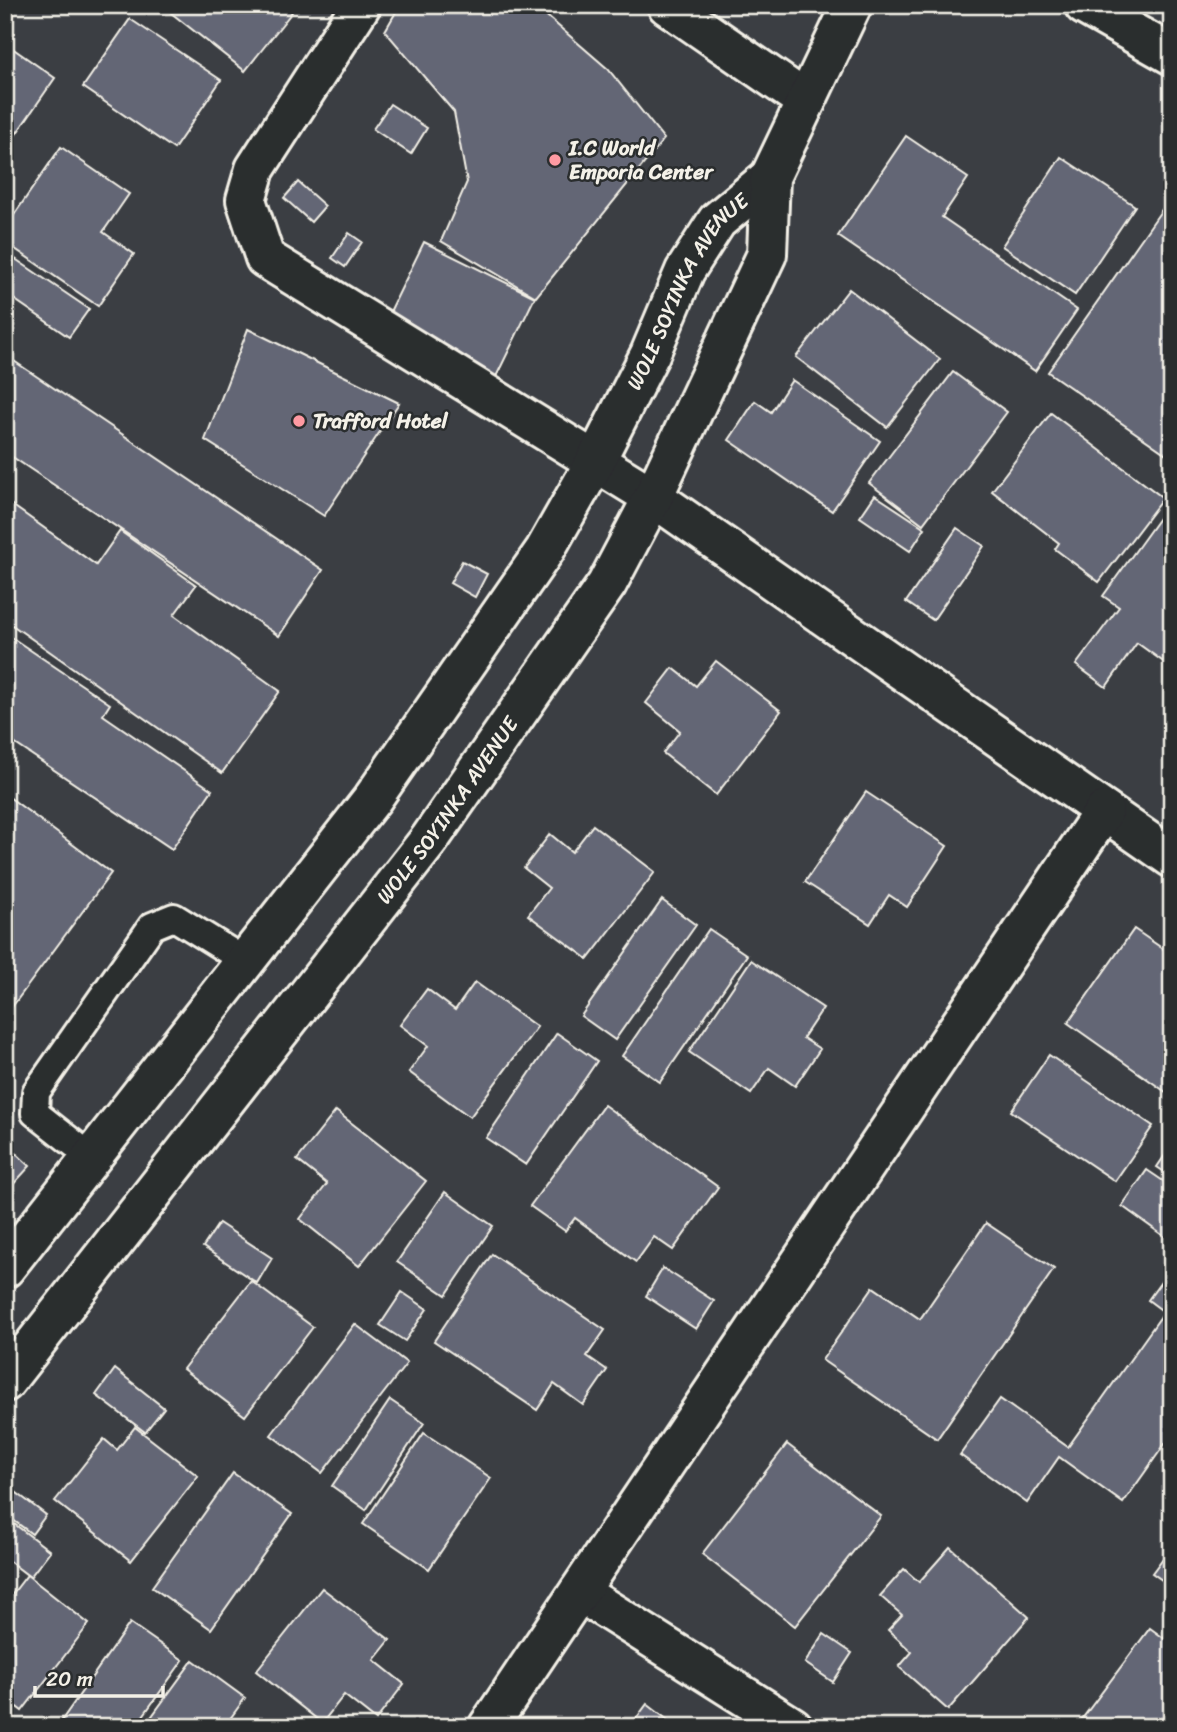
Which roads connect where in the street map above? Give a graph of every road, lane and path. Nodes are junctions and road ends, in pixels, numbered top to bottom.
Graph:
1 (361, 5) edge
2 (667, 5) edge
3 (852, 5) edge
4 (1084, 5) edge
5 (1172, 55) edge
6 (806, 101) junction
7 (770, 177) junction
8 (595, 462) junction
9 (653, 497) junction
10 (1104, 811) junction
11 (1172, 858) edge
12 (244, 961) junction
13 (92, 1158) junction
14 (5, 1268) edge
15 (5, 1382) edge
16 (579, 1592) junction
17 (488, 1727) edge
18 (793, 1727) edge

1 - 8 street
2 - 6 street
3 - 6 street, WOLE SOYINKA AVENUE
4 - 5 street
6 - 7 street, WOLE SOYINKA AVENUE
7 - 8 street, WOLE SOYINKA AVENUE
7 - 9 street, WOLE SOYINKA AVENUE
8 - 9 street
8 - 12 street, WOLE SOYINKA AVENUE
9 - 10 street
9 - 15 street, WOLE SOYINKA AVENUE
10 - 11 street
10 - 16 street
12 - 13 street, WOLE SOYINKA AVENUE
12 - 13 lane
13 - 14 street, WOLE SOYINKA AVENUE
16 - 17 street
16 - 18 street

